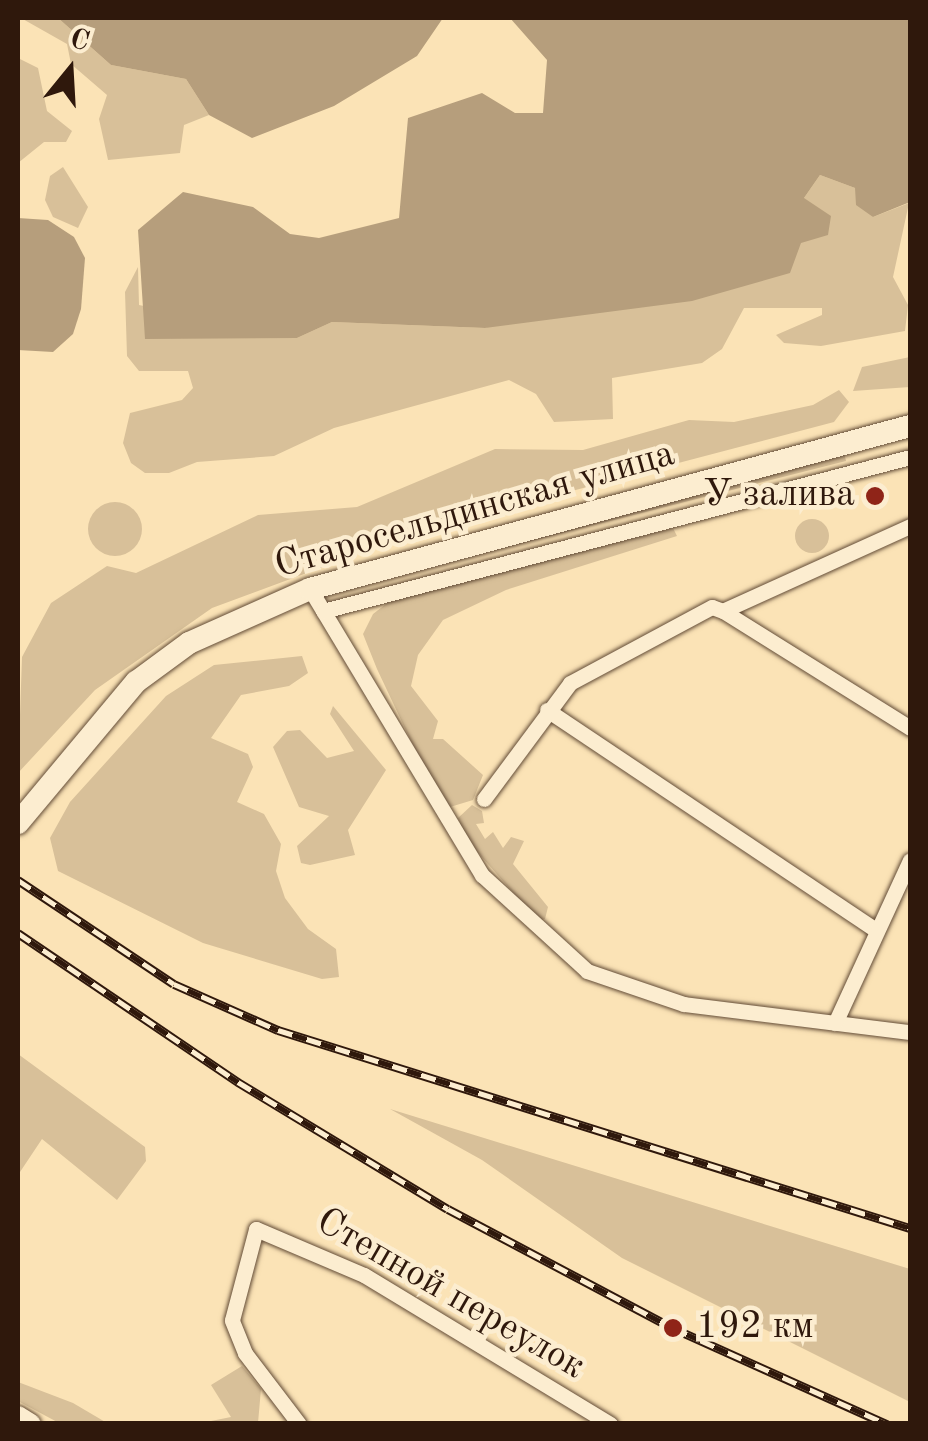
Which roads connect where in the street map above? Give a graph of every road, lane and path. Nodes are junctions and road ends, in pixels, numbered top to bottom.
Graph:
1 (910, 426) edge
2 (910, 457) edge
3 (910, 526) edge
4 (310, 589) junction
5 (322, 611) junction
6 (724, 612) junction
7 (547, 710) junction
8 (910, 728) edge
9 (484, 799) dead end
10 (22, 818) edge
11 (910, 860) edge
12 (874, 929) junction
13 (835, 1022) junction
14 (910, 1032) edge
15 (18, 1416) edge
16 (32, 1424) edge
17 (298, 1424) edge
18 (610, 1424) edge

1 - 4 main road, Старосельдинская улица
2 - 5 street
3 - 6 street
4 - 5 street
4 - 10 main road, Старосельдинская улица
5 - 13 street
6 - 7 street
6 - 8 street
7 - 9 street
7 - 12 street
11 - 12 street
12 - 13 street
13 - 14 street
15 - 16 street
17 - 18 street, Степной переулок

